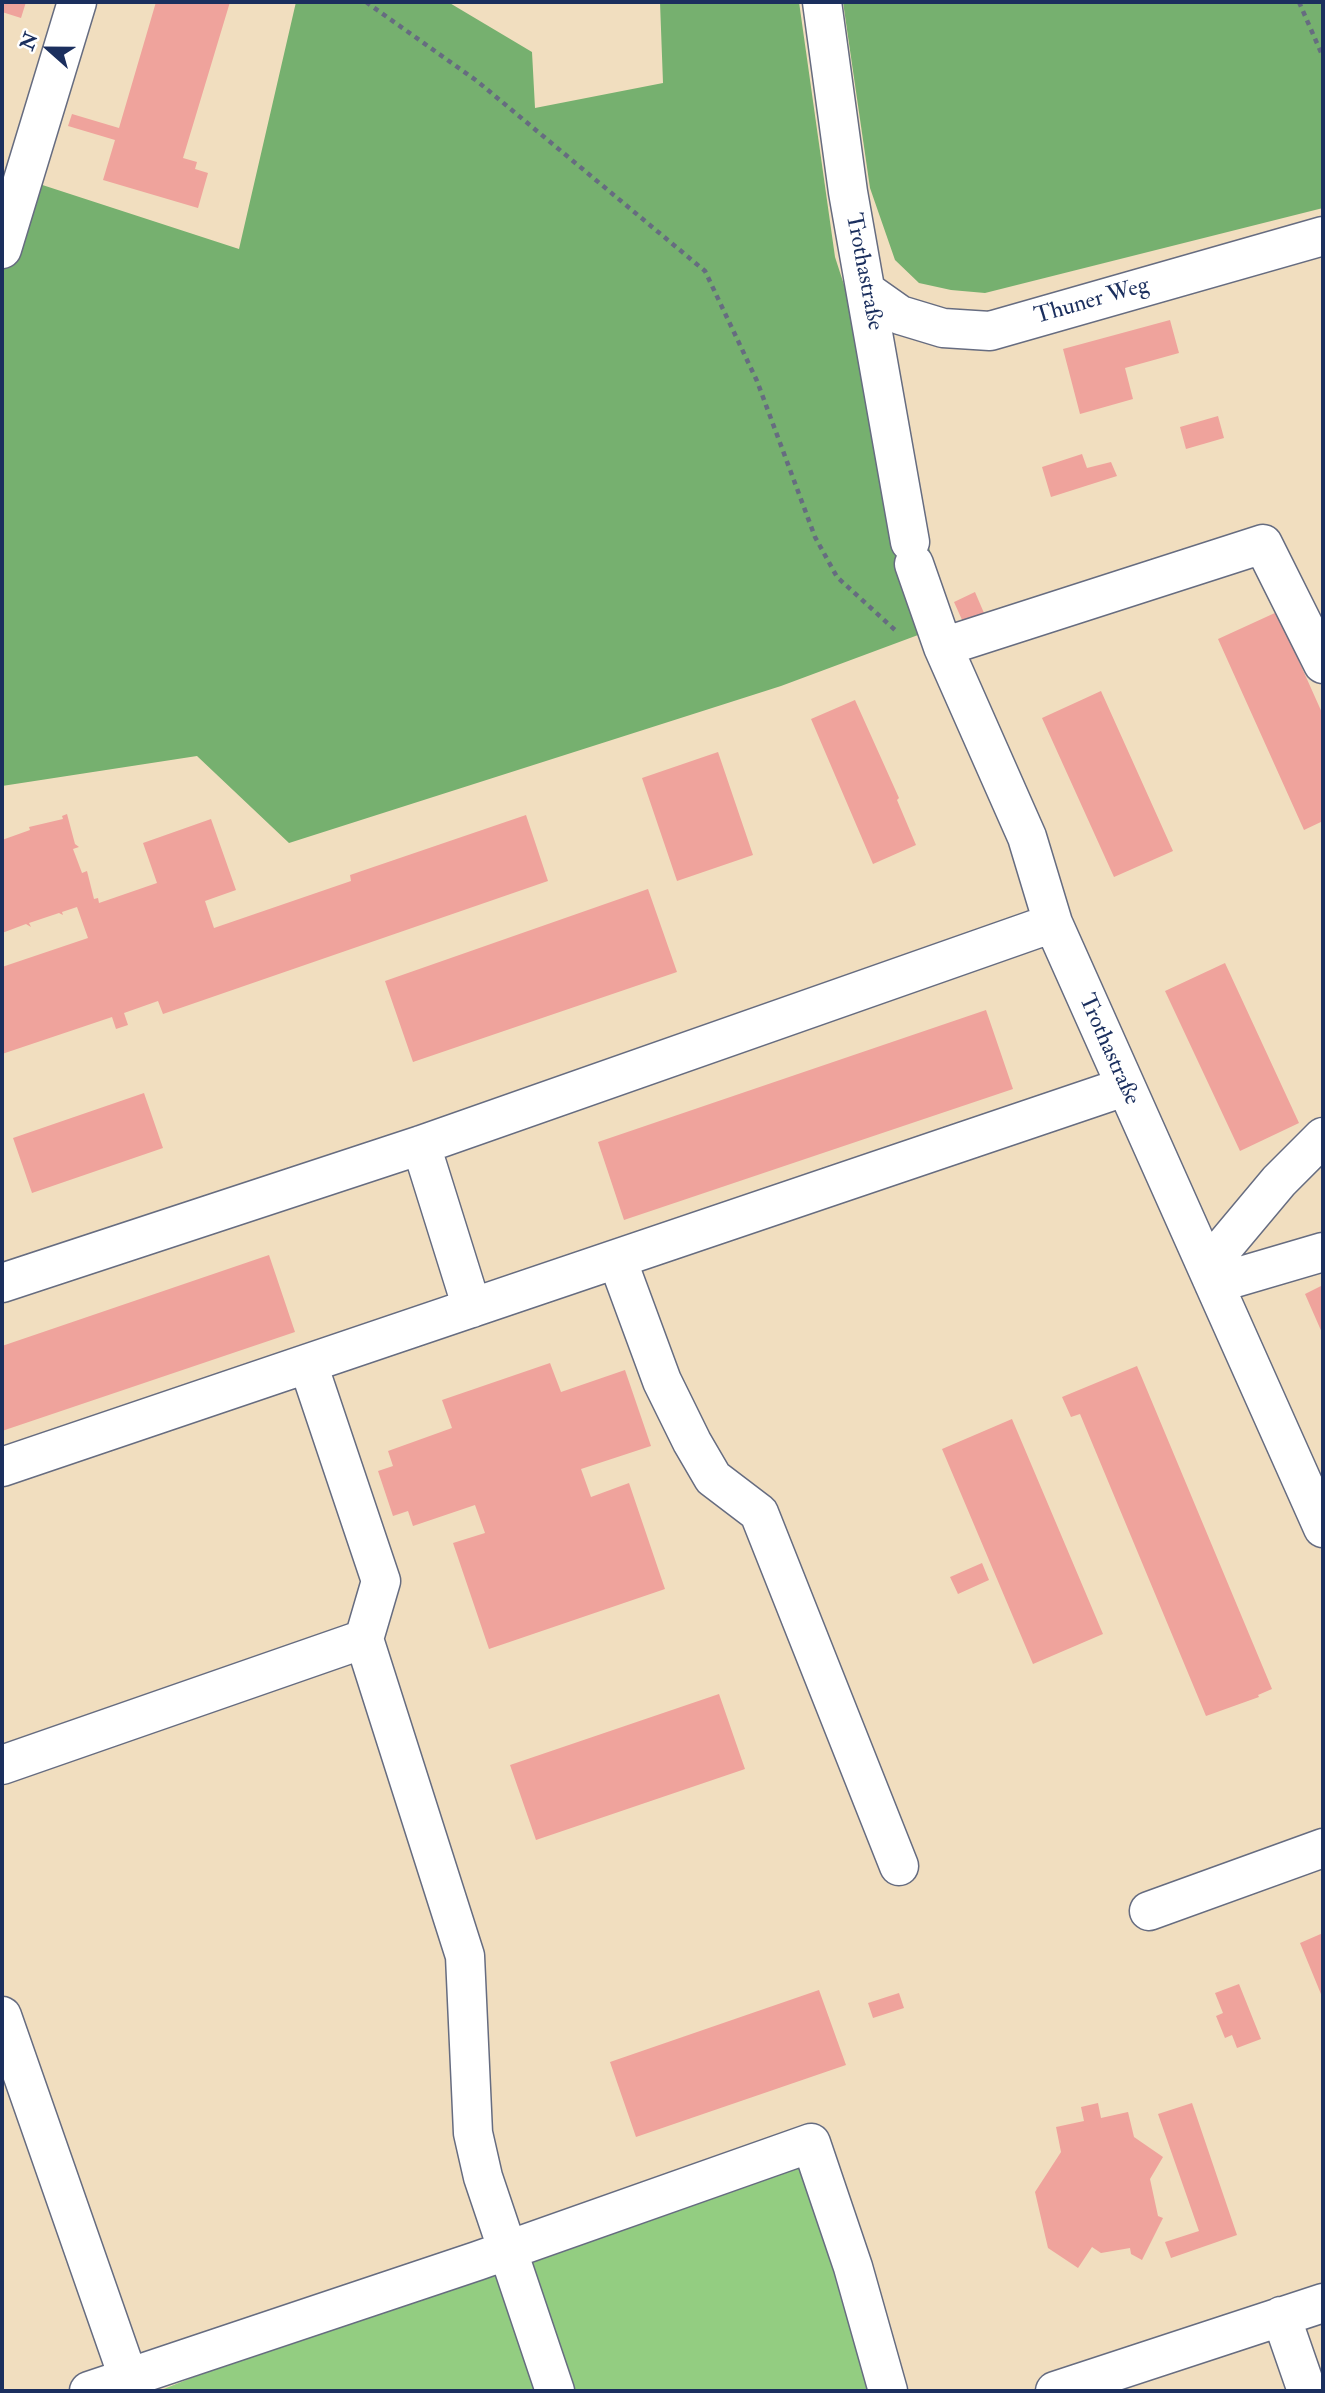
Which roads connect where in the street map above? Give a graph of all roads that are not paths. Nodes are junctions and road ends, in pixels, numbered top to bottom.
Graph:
1 (77, 2) edge
2 (822, 2) edge
3 (1323, 236) edge
4 (2, 249) edge
5 (866, 291) junction
6 (943, 647) junction
7 (1323, 663) edge
8 (1053, 923) junction
9 (1124, 1087) junction
10 (1323, 1137) edge
11 (421, 1146) junction
12 (1323, 1252) edge
13 (617, 1259) junction
14 (1211, 1275) junction
15 (2, 1283) edge
16 (472, 1308) junction
17 (308, 1364) junction
18 (2, 1467) edge
19 (1323, 1528) edge
20 (364, 1639) junction
21 (2, 1765) edge
22 (1323, 1849) edge
23 (899, 1866) dead end
24 (1149, 1911) dead end
25 (2, 2016) edge
26 (507, 2250) junction
27 (1323, 2303) edge
28 (1281, 2316) junction
29 (131, 2385) edge
30 (89, 2391) edge
31 (555, 2391) edge
32 (888, 2391) edge
33 (1055, 2391) edge
34 (1307, 2391) edge

1 - 4 street
2 - 5 street, Trothastraße
3 - 5 street, Thuner Weg
5 - 6 street, Trothastraße
6 - 7 street
6 - 8 street, Trothastraße
8 - 9 street, Trothastraße
8 - 11 street
9 - 13 street
9 - 14 street, Trothastraße
10 - 14 street
11 - 15 street
11 - 16 street
12 - 14 street
13 - 16 street
13 - 23 street
14 - 19 street, Trothastraße
16 - 17 street
17 - 18 street
17 - 20 street
20 - 21 street
20 - 26 street
22 - 24 street
25 - 29 street
26 - 29 street
26 - 31 street
26 - 32 street
27 - 28 street
28 - 33 street
28 - 34 street
29 - 30 street

